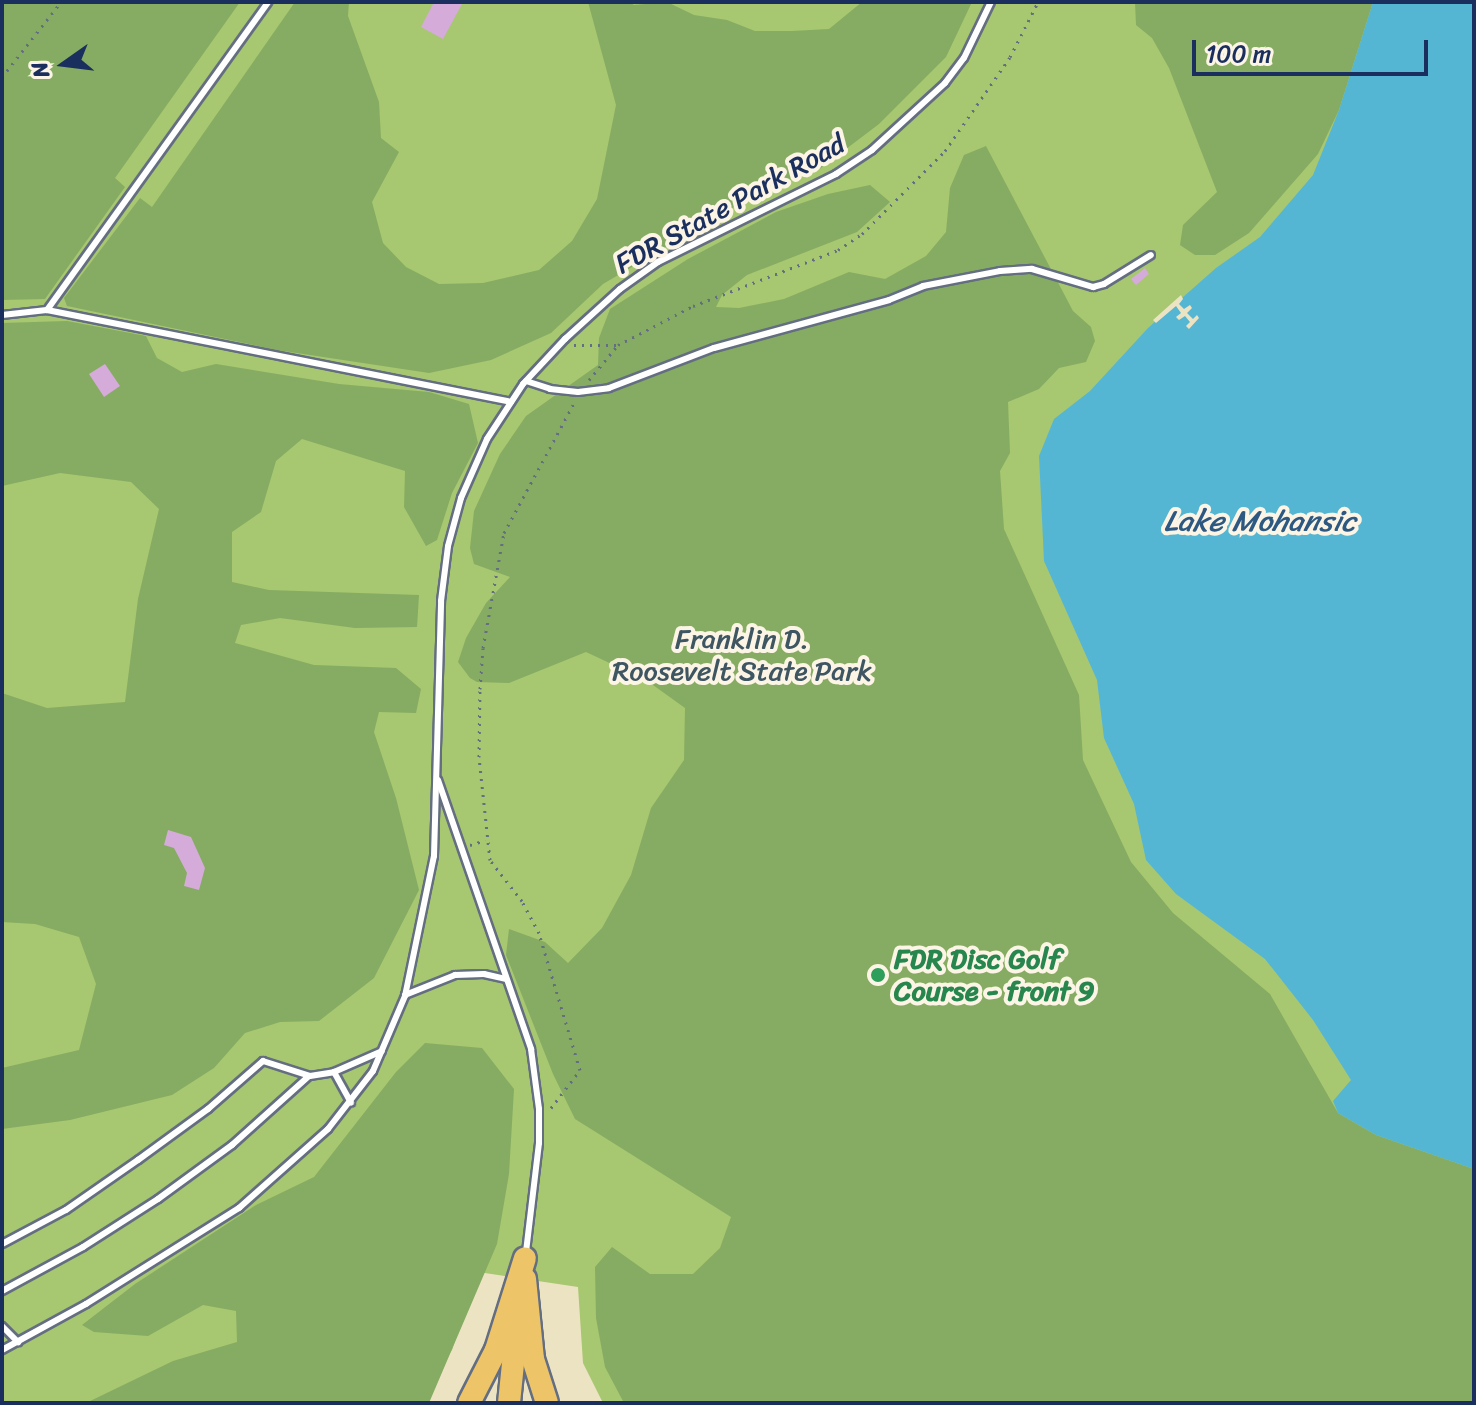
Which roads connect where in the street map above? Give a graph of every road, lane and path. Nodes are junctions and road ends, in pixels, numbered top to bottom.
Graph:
1 (61, 2) edge
2 (268, 2) edge
3 (991, 2) edge
4 (1038, 2) edge
5 (2, 77) edge
6 (1151, 255) dead end
7 (47, 310) junction
8 (2, 315) edge
9 (559, 345) junction
10 (618, 345) junction
11 (526, 381) junction
12 (580, 392) junction
13 (511, 402) junction
14 (436, 773) junction
15 (505, 979) junction
16 (405, 996) junction
17 (382, 1051) junction
18 (334, 1072) junction
19 (310, 1076) junction
20 (351, 1103) junction
21 (539, 1123) junction
22 (2, 1244) edge
23 (525, 1258) junction
24 (2, 1291) edge
25 (2, 1326) edge
26 (18, 1342) junction
27 (2, 1350) edge
28 (469, 1403) edge
29 (509, 1403) edge
30 (547, 1403) edge

1 - 5 path
2 - 7 lane
3 - 9 lane, FDR State Park Road
4 - 10 path
6 - 12 lane
7 - 8 lane
7 - 13 lane
9 - 10 path
9 - 11 lane, FDR State Park Road
10 - 12 path
11 - 12 lane
11 - 13 lane, FDR State Park Road
12 - 21 path
13 - 14 lane, FDR State Park Road
14 - 15 lane, FDR State Park Road
14 - 16 lane, FDR State Park Road
15 - 16 lane
15 - 21 lane, FDR State Park Road
16 - 17 lane, FDR State Park Road
17 - 18 lane
17 - 20 lane, FDR State Park Road
18 - 19 lane
18 - 20 lane
19 - 22 lane
19 - 24 lane
20 - 26 lane, FDR State Park Road
21 - 23 lane, FDR State Park Road
23 - 28 highway
23 - 29 highway
23 - 30 highway
25 - 26 lane
26 - 27 lane, FDR State Park Road

